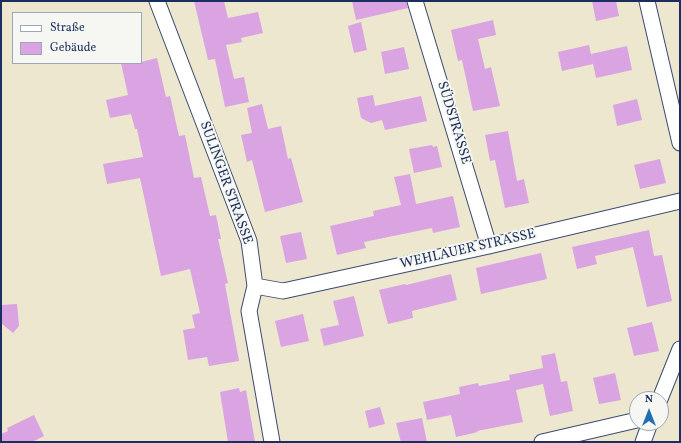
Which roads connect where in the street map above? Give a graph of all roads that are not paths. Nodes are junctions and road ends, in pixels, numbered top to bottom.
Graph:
1 (157, 1) edge
2 (415, 1) edge
3 (647, 1) edge
4 (680, 143) edge
5 (680, 201) edge
6 (489, 246) junction
7 (255, 286) junction
8 (680, 349) edge
9 (663, 391) edge
10 (629, 422) edge
11 (647, 431) edge
12 (272, 442) edge
13 (542, 442) edge
14 (643, 442) edge

1 - 7 street, SULINGER STRASSE
2 - 6 street, SÜDSTRASSE
3 - 4 street
5 - 6 street, WEHLAUER STRASSE
6 - 7 street, WEHLAUER STRASSE
7 - 12 street, SULINGER STRASSE
8 - 9 street
10 - 13 street
11 - 14 street

